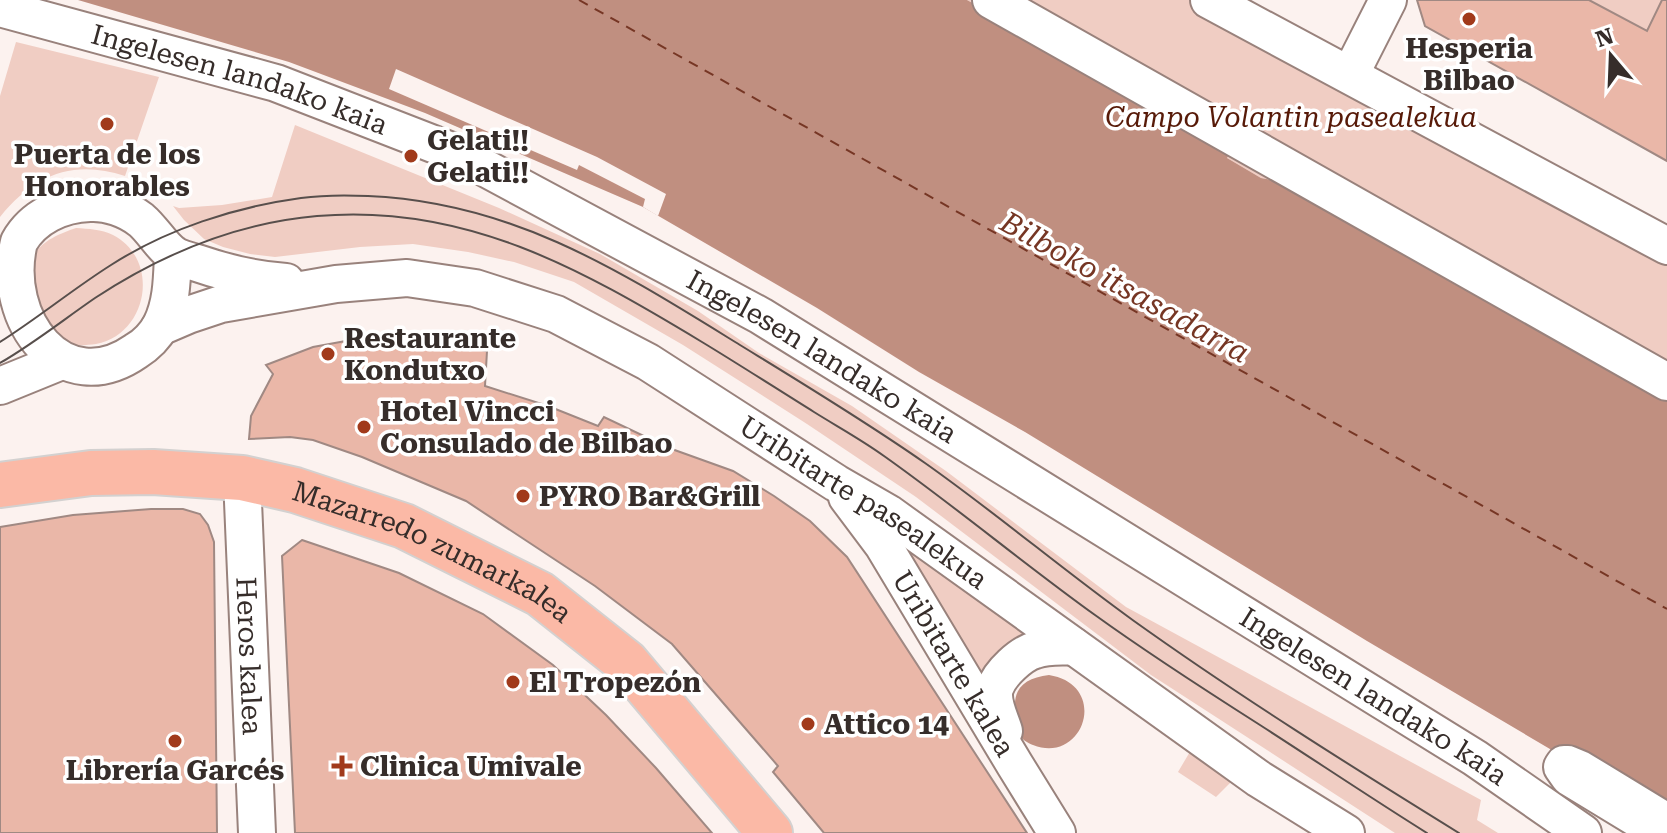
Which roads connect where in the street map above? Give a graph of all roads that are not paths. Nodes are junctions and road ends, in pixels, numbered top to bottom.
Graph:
1 (991, 0) edge
2 (1209, 0) edge
3 (1388, 0) edge
4 (0, 8) edge
5 (1350, 75) junction
6 (1667, 246) edge
7 (173, 254) junction
8 (3, 284) edge
9 (336, 284) junction
10 (160, 327) junction
11 (59, 362) junction
12 (1667, 382) edge
13 (0, 386) edge
14 (242, 478) junction
15 (836, 483) junction
16 (0, 485) edge
17 (1073, 646) junction
18 (1015, 765) junction
19 (1667, 822) edge
20 (257, 833) edge
21 (770, 833) edge
22 (1057, 833) edge
23 (1346, 833) edge
24 (1583, 833) edge
25 (1661, 833) edge

1 - 12 street
2 - 5 street
3 - 5 street
4 - 24 street, Ingelesen landako kaia
5 - 6 street
7 - 8 street
7 - 9 street, Uribitarte pasealekua
7 - 10 street
8 - 11 street
9 - 10 street, Uribitarte pasealekua
9 - 15 street, Uribitarte pasealekua
10 - 11 street
11 - 13 street
14 - 16 main road, Mazarredo zumarkalea
14 - 20 street, Heros kalea
14 - 21 main road, Mazarredo zumarkalea
15 - 17 street, Uribitarte pasealekua
15 - 18 street, Uribitarte kalea
17 - 18 street, Uribitarte kalea
17 - 23 street, Uribitarte pasealekua
18 - 22 street, Uribitarte kalea
19 - 25 street

